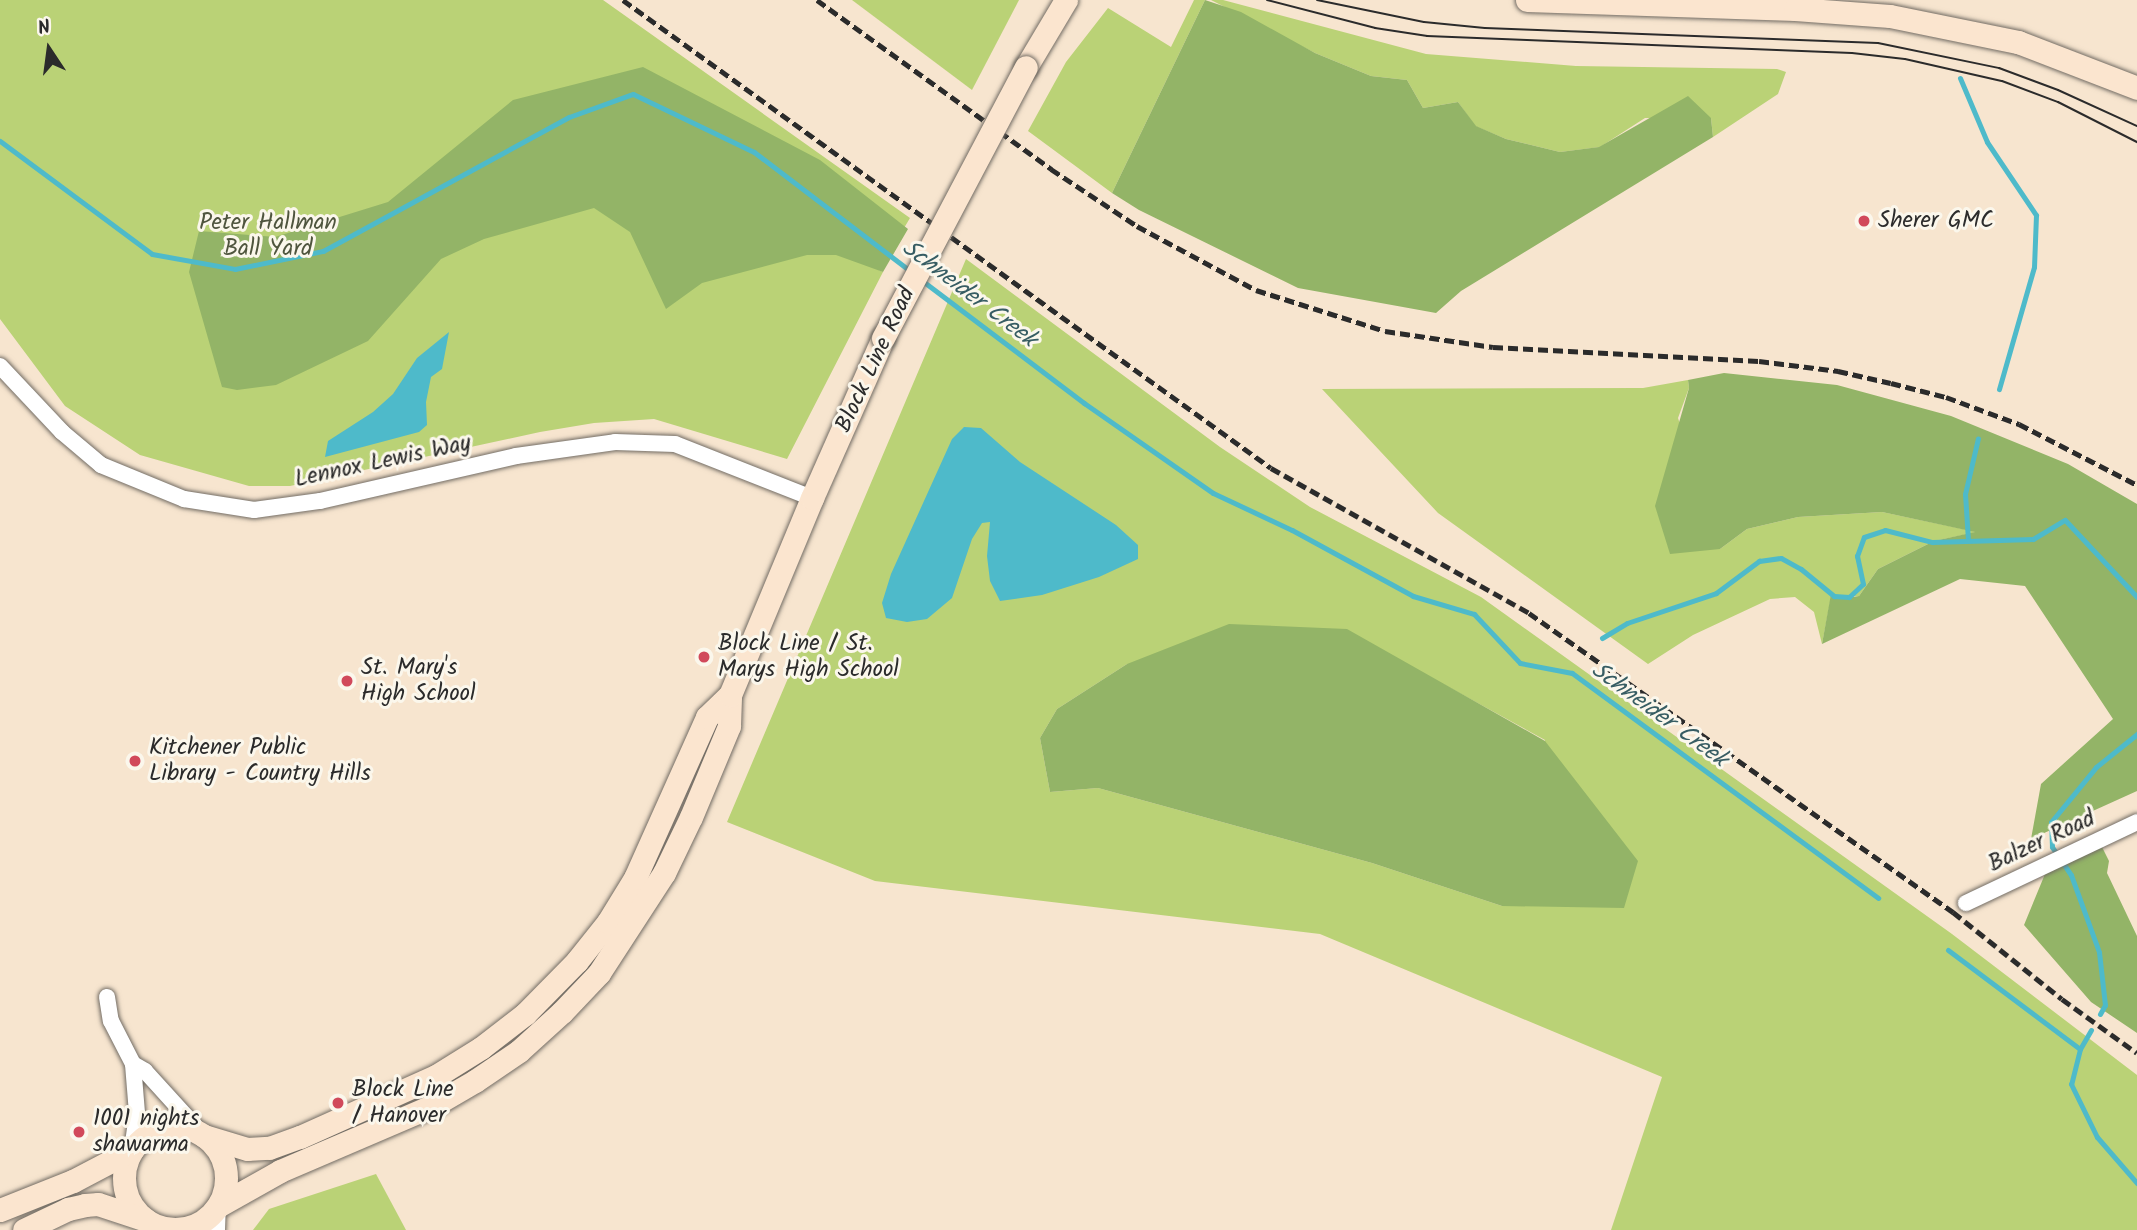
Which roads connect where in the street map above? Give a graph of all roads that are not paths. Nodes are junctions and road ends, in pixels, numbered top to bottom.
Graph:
1 (1066, 0) edge
2 (1527, 0) edge
3 (1795, 4) edge
4 (2137, 88) edge
5 (0, 366) edge
6 (812, 498) junction
7 (730, 695) junction
8 (2137, 822) edge
9 (1966, 903) dead end
10 (107, 997) dead end
11 (133, 1064) junction
12 (204, 1136) junction
13 (132, 1150) junction
14 (218, 1206) junction
15 (0, 1210) edge
16 (150, 1226) edge
17 (24, 1230) edge
18 (217, 1230) edge

1 - 6 street, Block Line Road, bridge
2 - 3 street
3 - 4 street
5 - 6 street, Lennox Lewis Way
6 - 7 street, Block Line Road
7 - 12 street, Block Line Road
7 - 14 street, Block Line Road
8 - 9 street, Balzer Road
10 - 11 street
11 - 12 street
11 - 13 street
12 - 13 street
12 - 14 street
13 - 15 street
13 - 16 street
14 - 16 street
14 - 18 street
16 - 17 street

